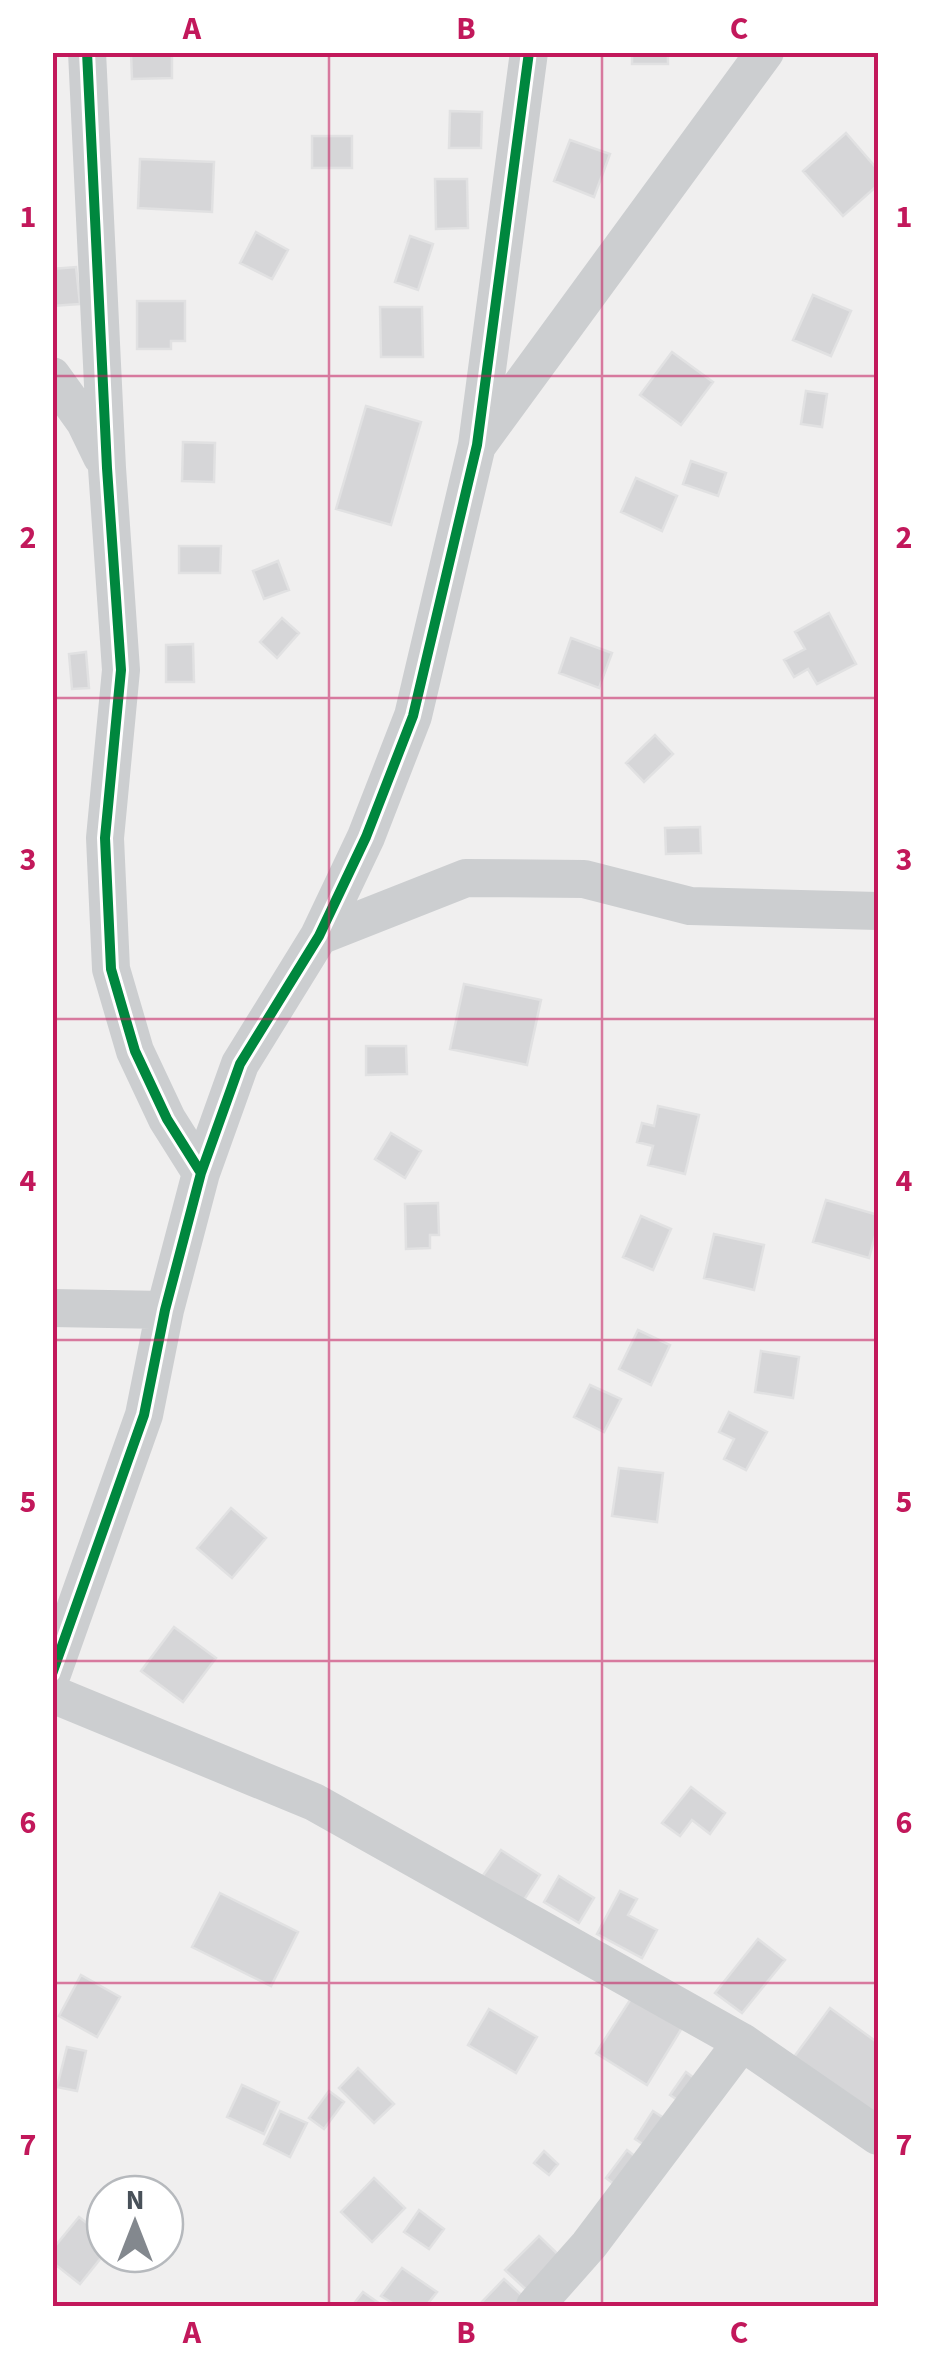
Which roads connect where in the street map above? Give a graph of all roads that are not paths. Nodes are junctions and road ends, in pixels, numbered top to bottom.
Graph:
1 (87, 52) edge
2 (529, 52) edge
3 (765, 52) edge
4 (52, 376) edge
5 (477, 445) junction
6 (107, 468) junction
7 (878, 911) edge
8 (320, 936) junction
9 (201, 1173) junction
10 (52, 1308) edge
11 (165, 1310) junction
12 (52, 1674) edge
13 (52, 1694) edge
14 (742, 2042) junction
15 (878, 2136) edge
16 (534, 2306) edge

1 - 6 street
2 - 5 street
3 - 5 street
4 - 6 street
5 - 8 street
6 - 9 street
7 - 8 street
8 - 9 street
9 - 11 street
10 - 11 street
11 - 12 street
13 - 14 street
14 - 15 street
14 - 16 street

